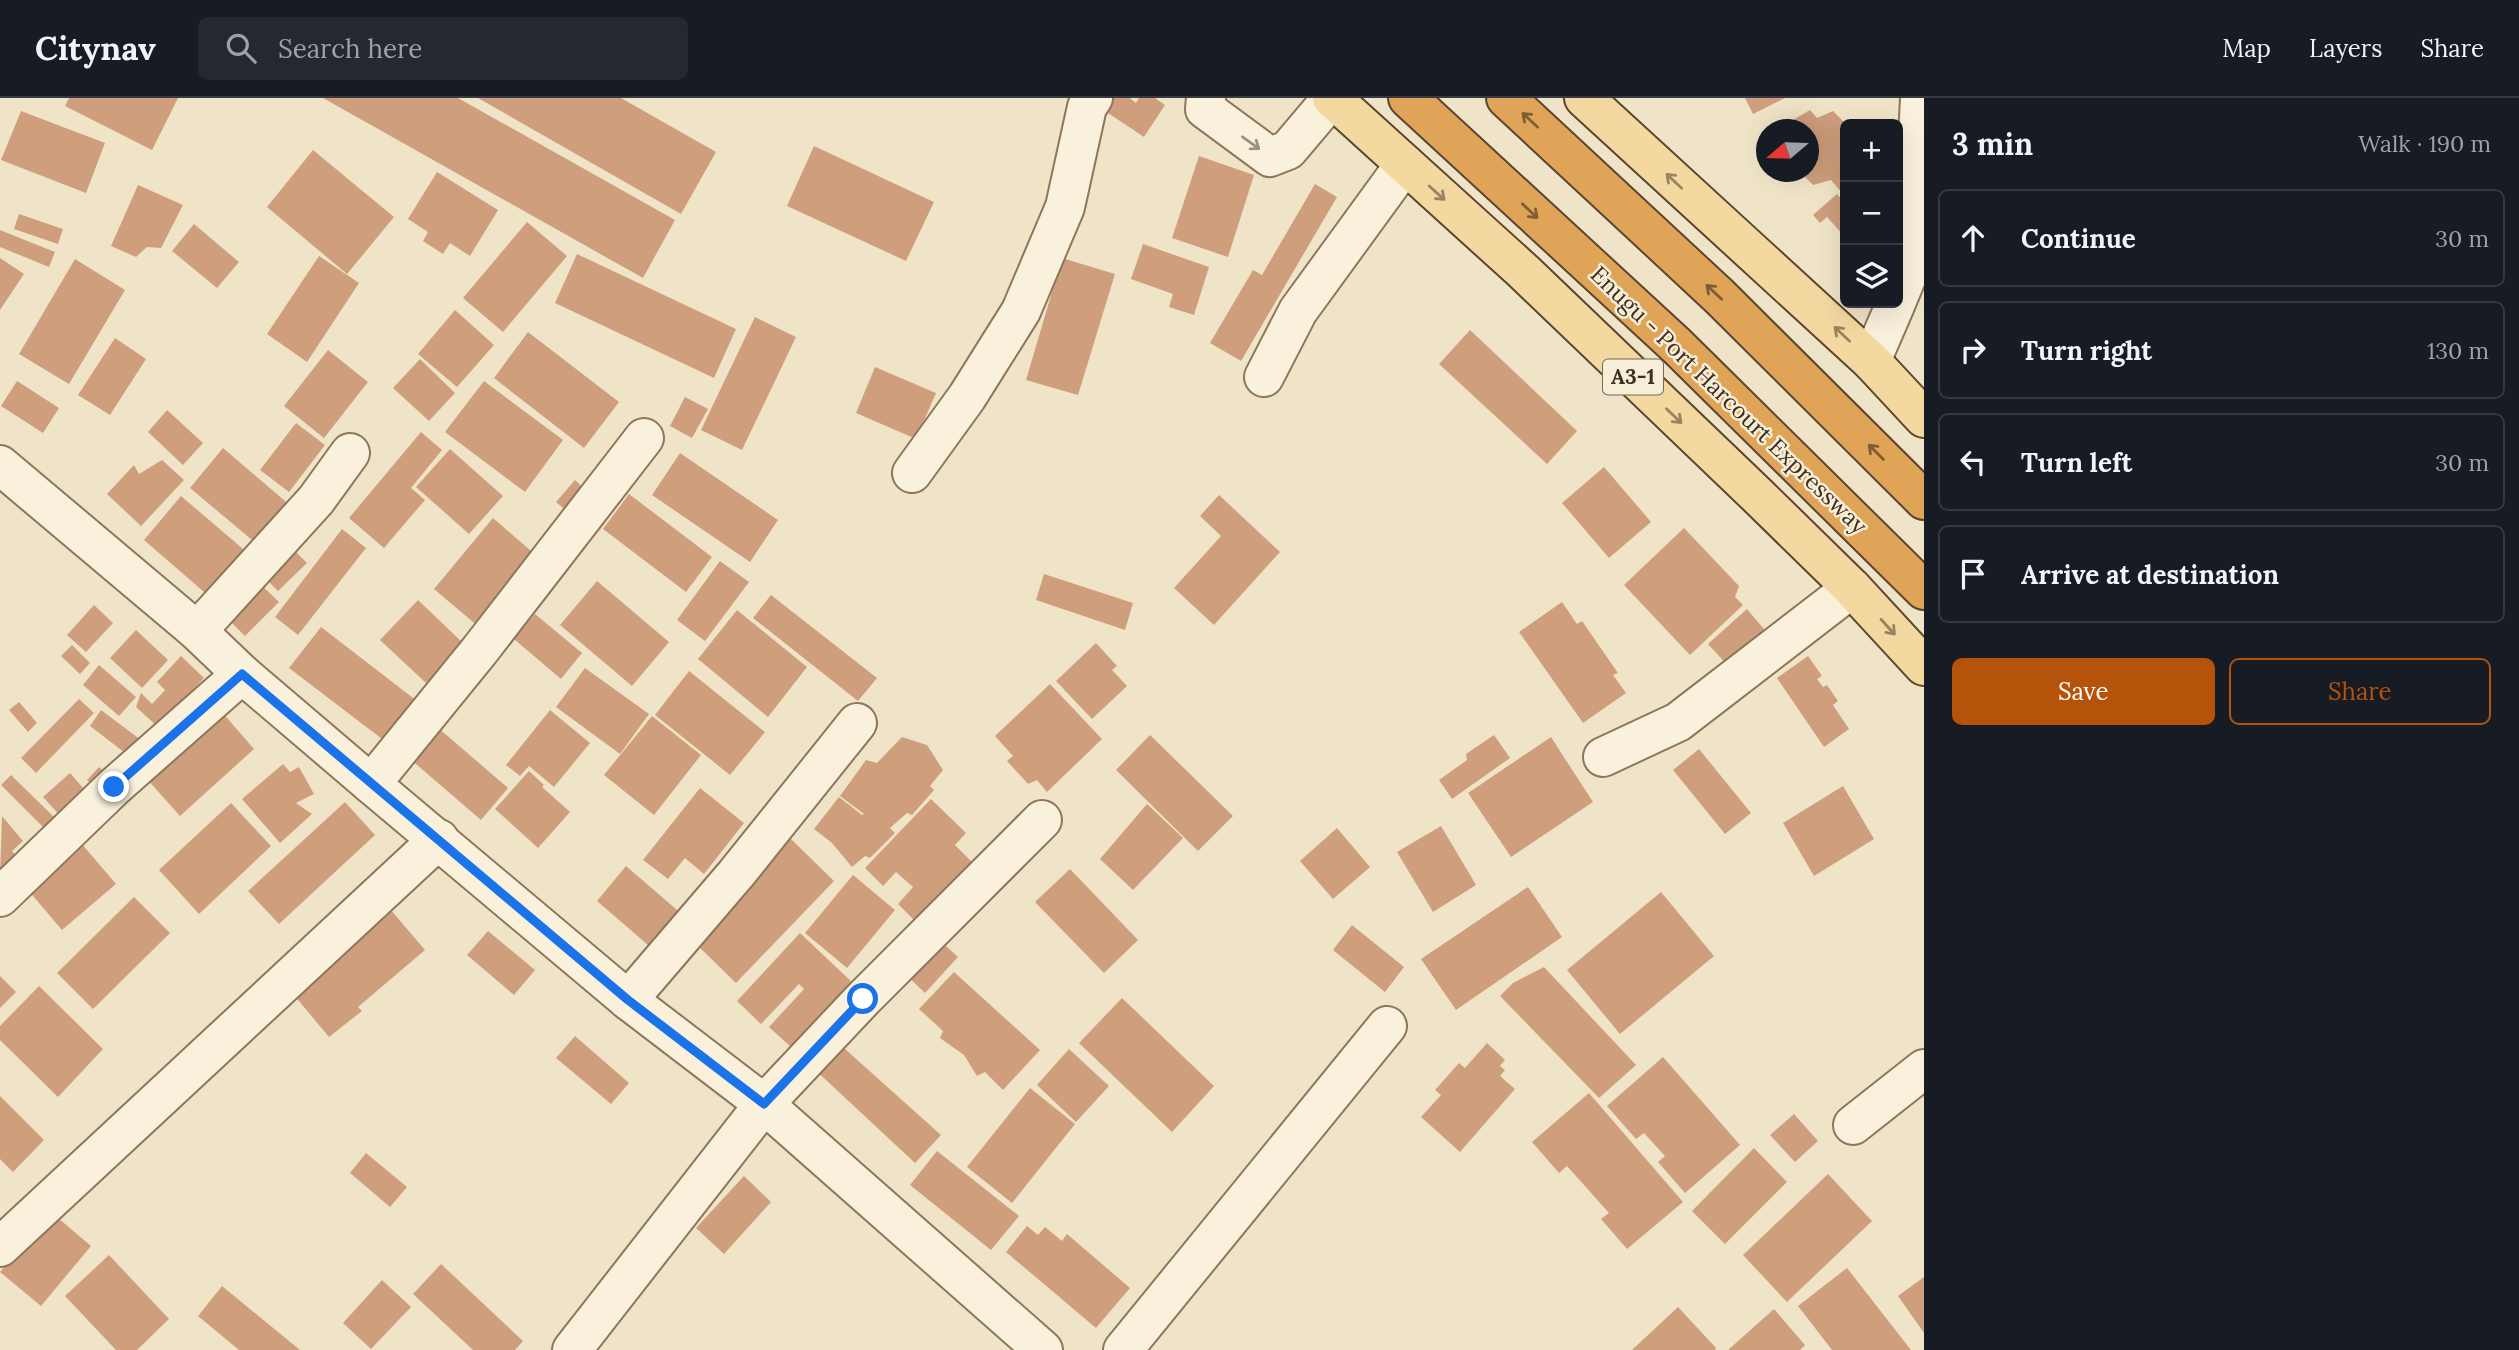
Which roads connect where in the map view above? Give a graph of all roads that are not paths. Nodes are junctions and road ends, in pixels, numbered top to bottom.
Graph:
1 (1093, 98) edge
2 (1206, 98) edge
3 (1332, 98) edge
4 (1408, 98) edge
5 (1506, 98) edge
6 (1584, 98) edge
7 (1920, 98) edge
8 (1405, 164) junction
9 (1903, 286) edge
10 (1894, 308) edge
11 (1871, 361) junction
12 (1264, 377) dead end
13 (1924, 418) edge
14 (644, 438) dead end
15 (350, 453) dead end
16 (0, 465) edge
17 (912, 473) dead end
18 (1924, 500) edge
19 (1919, 576) edge
20 (1852, 588) junction
21 (197, 631) junction
22 (1924, 666) edge
23 (242, 674) junction
24 (857, 723) dead end
25 (1604, 757) dead end
26 (371, 784) junction
27 (1042, 820) dead end
28 (439, 839) junction
29 (0, 897) edge
30 (628, 1000) junction
31 (1387, 1026) dead end
32 (1924, 1069) edge
33 (764, 1104) junction
34 (1853, 1125) dead end
35 (0, 1247) edge
36 (572, 1350) edge
37 (1044, 1350) edge
38 (1123, 1350) edge

1 - 17 street
2 -> 3 street
3 - 8 main road, A3-1
4 -> 19 highway, Enugu - Port Harcourt Expressway / A3-1
18 -> 5 highway
11 -> 6 main road
7 - 9 street
8 - 12 street
8 -> 20 main road, A3-1
10 - 11 street
11 - 13 main road
14 - 26 street
15 - 21 street
16 - 21 street
20 -> 22 main road, A3-1
20 - 25 street
21 - 23 street
23 - 26 street
23 - 29 street
24 - 30 street
26 - 28 street
27 - 33 street
28 - 30 street
28 - 35 street
30 - 33 street
31 - 38 street
32 - 34 street
33 - 36 street
33 - 37 street

